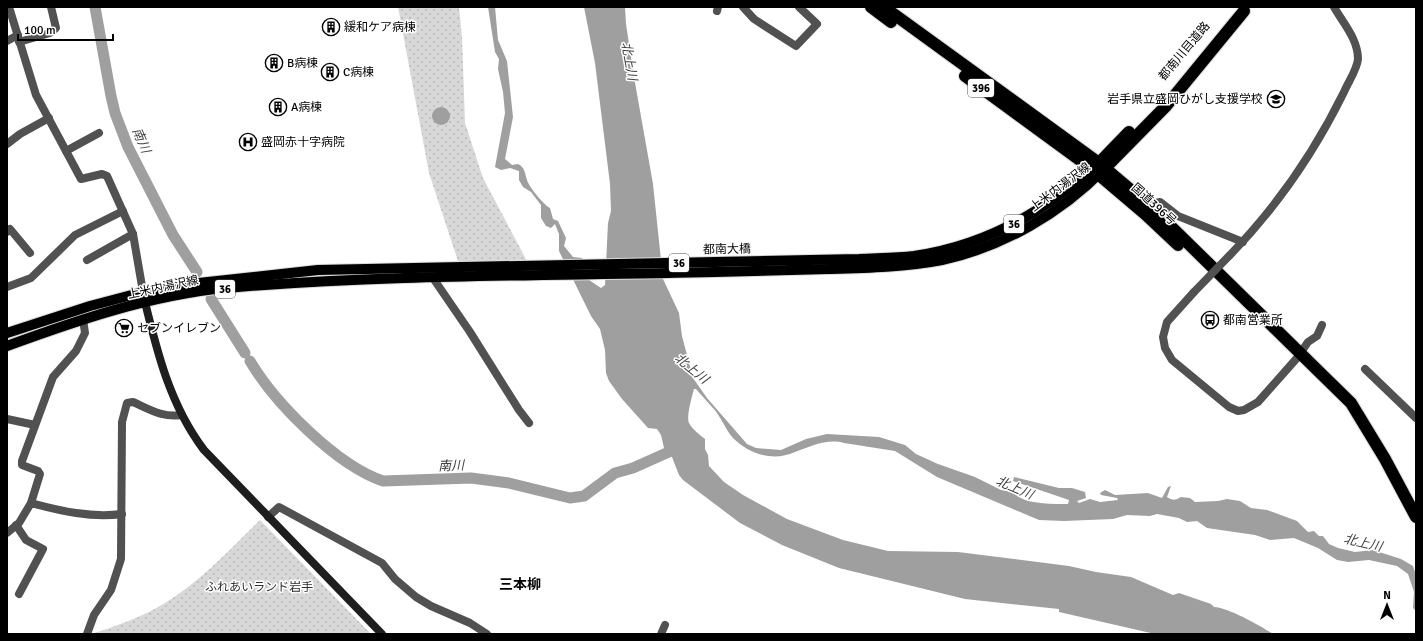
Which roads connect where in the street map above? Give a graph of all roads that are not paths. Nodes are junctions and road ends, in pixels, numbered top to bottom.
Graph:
1 (51, 7) edge
2 (743, 7) edge
3 (799, 7) edge
4 (871, 7) edge
5 (884, 7) edge
6 (1334, 7) edge
7 (8, 9) edge
8 (1241, 9) edge
9 (18, 39) junction
10 (7, 41) edge
11 (49, 118) junction
12 (99, 133) dead end
13 (7, 144) edge
14 (66, 151) junction
15 (1099, 169) junction
16 (123, 211) junction
17 (1148, 211) junction
18 (7, 232) edge
19 (133, 234) junction
20 (1243, 242) junction
21 (30, 252) dead end
22 (87, 260) dead end
23 (915, 260) joint
24 (447, 273) junction
25 (433, 278) junction
26 (7, 287) edge
27 (144, 297) junction
28 (83, 320) junction
29 (1322, 325) dead end
30 (7, 333) edge
31 (7, 346) edge
32 (1298, 356) junction
33 (1365, 369) dead end
34 (181, 415) junction
35 (1416, 418) edge
36 (7, 419) edge
37 (529, 423) dead end
38 (35, 425) junction
39 (31, 503) junction
40 (122, 514) junction
41 (268, 517) junction
42 (1416, 517) edge
43 (16, 525) junction
44 (8, 531) edge
45 (19, 594) dead end
46 (665, 625) dead end
47 (87, 634) edge
48 (382, 634) edge
49 (487, 634) edge
50 (661, 634) edge

1 - 9 street
2 - 3 street
4 - 15 highway, 国道396号 / 396
5 - 15 highway, 国道396号 / 396
6 - 20 street
7 - 9 street
8 - 15 highway, 都南川目道路
9 - 10 street
9 - 11 street
11 - 13 street
11 - 14 street
12 - 14 street
14 - 16 street
15 - 17 highway, 国道396号 / 396
15 - 23 main road, 上米内湯沢線 / 36
16 - 19 street
16 - 26 street
17 - 20 street
17 - 32 highway, 国道396号 / 396
18 - 21 street
19 - 22 street
19 - 27 street
20 - 32 street, bridge
23 - 24 main road, 都南大橋 / 36
24 - 25 main road, 上米内湯沢線 / 36
24 - 27 main road, 上米内湯沢線 / 36
25 - 27 main road, 上米内湯沢線 / 36
25 - 37 street
27 - 28 main road, 上米内湯沢線 / 36
27 - 30 main road, 上米内湯沢線 / 36
27 - 34 street
28 - 31 main road, 上米内湯沢線 / 36
28 - 38 street
29 - 32 street
32 - 42 highway, 国道396号 / 396
33 - 35 street
34 - 40 street
34 - 41 street
36 - 38 street
38 - 39 street
39 - 40 street
39 - 43 street
40 - 47 street
41 - 48 street
41 - 49 street
43 - 44 street
43 - 45 street
46 - 50 street

